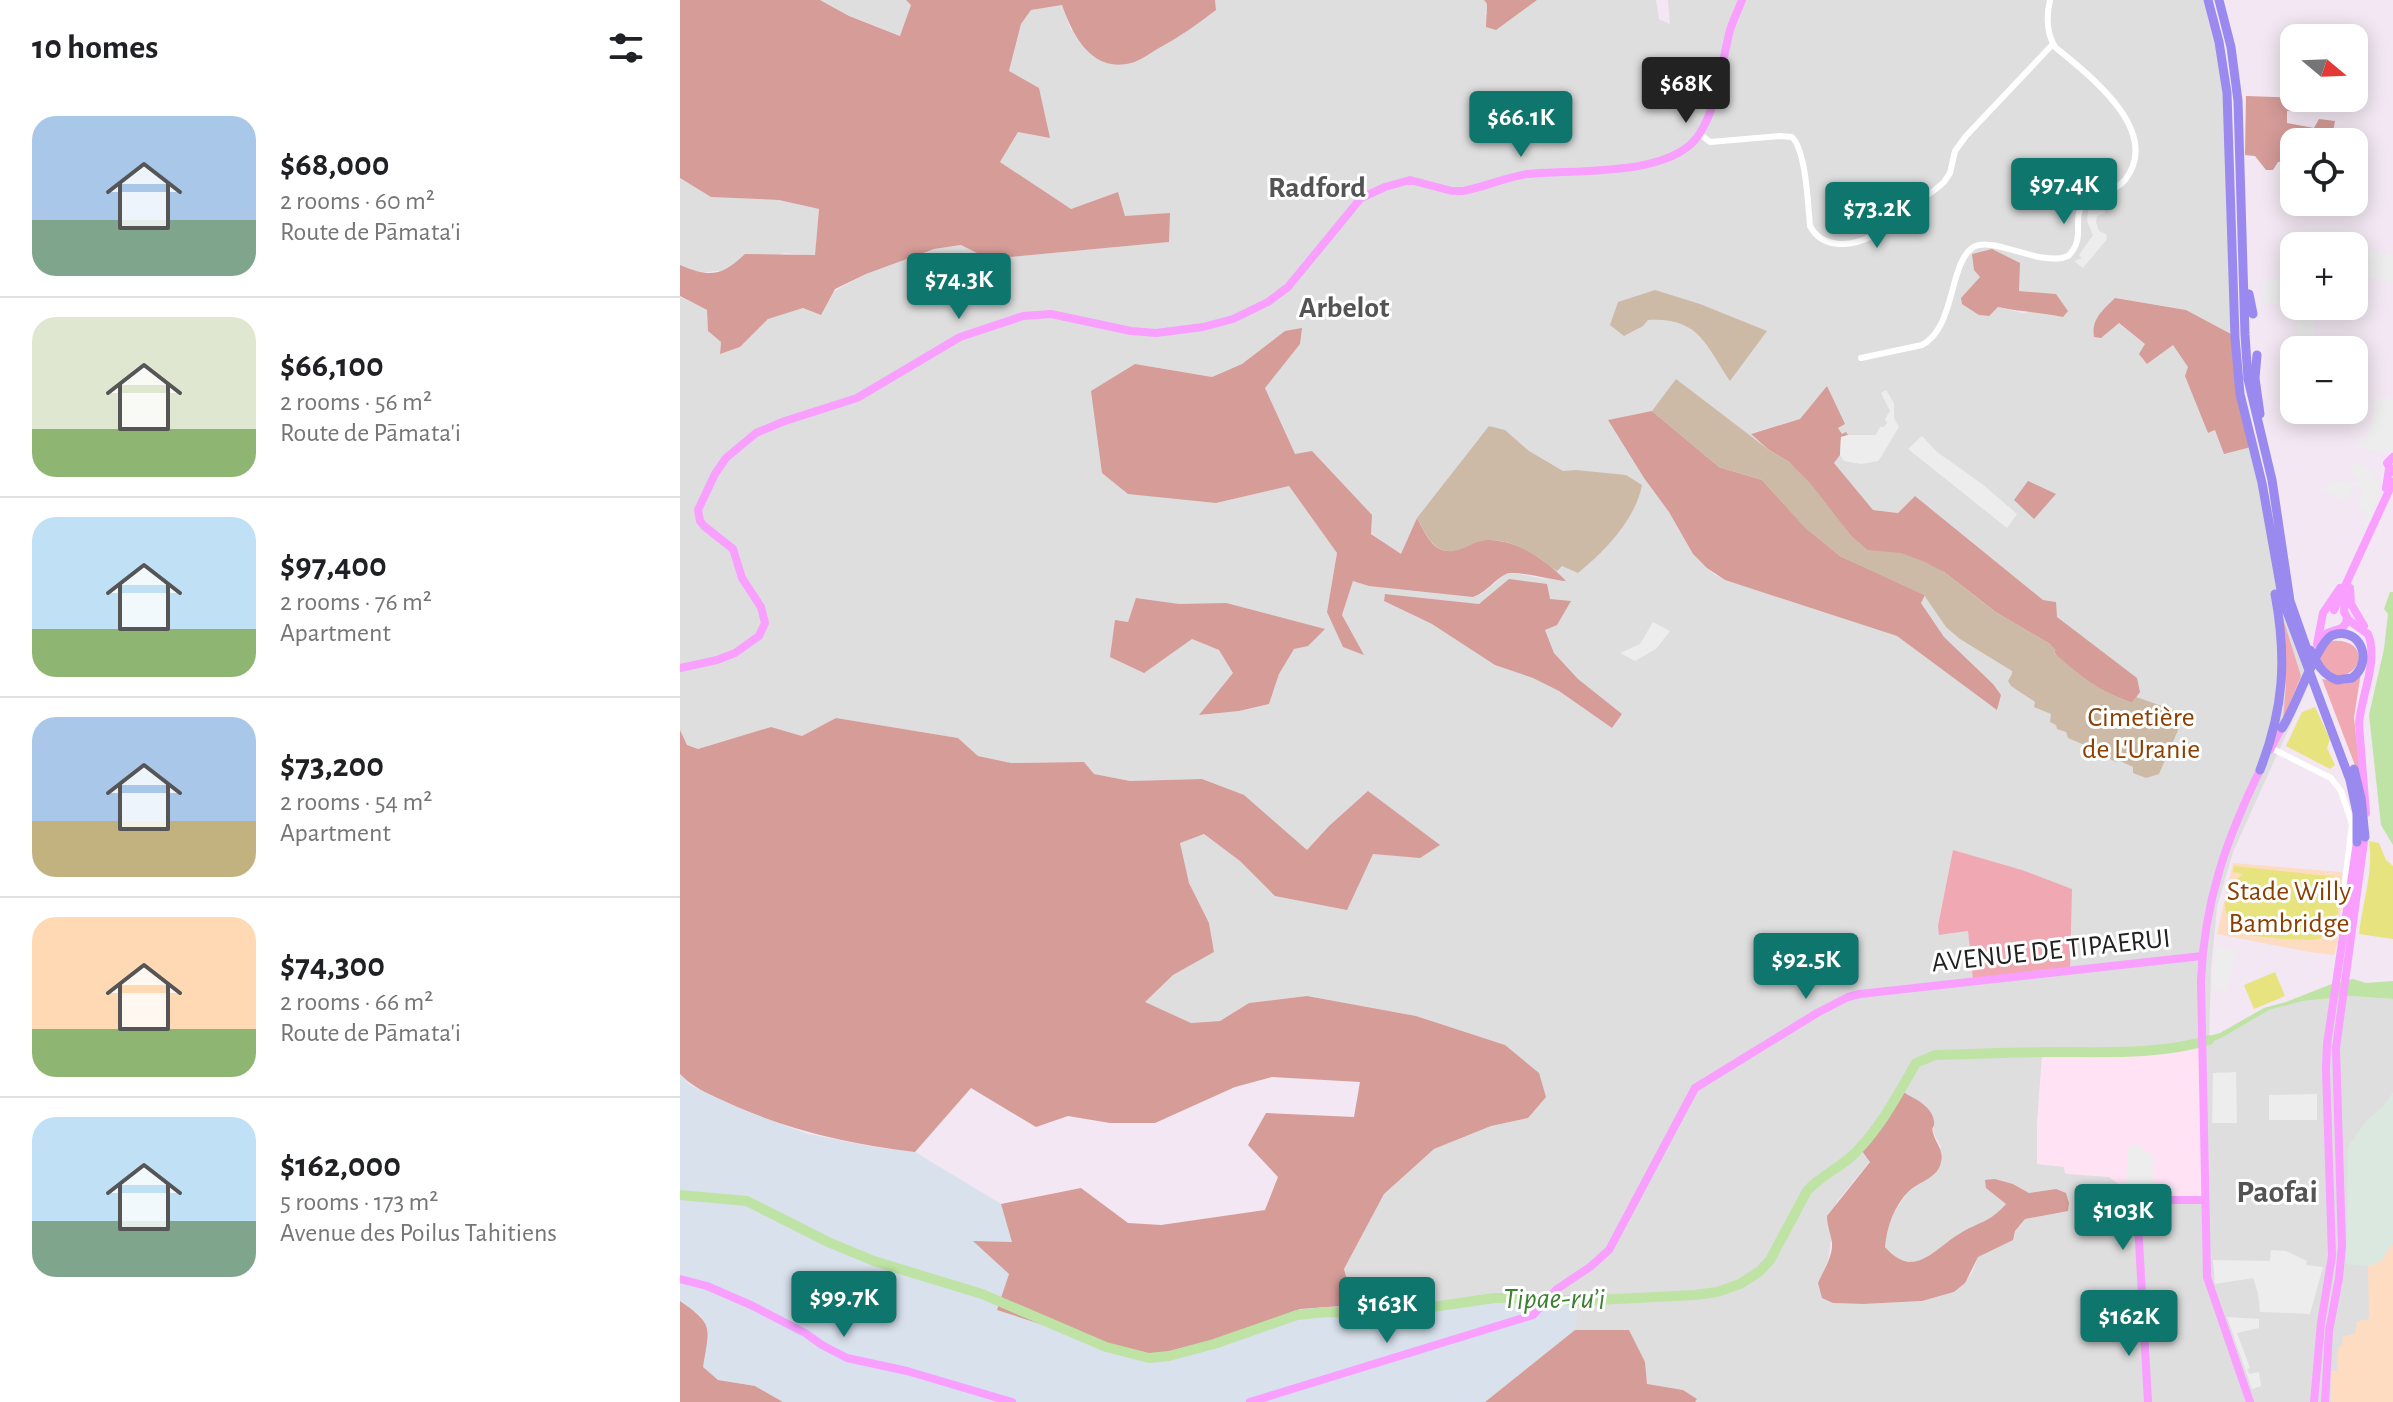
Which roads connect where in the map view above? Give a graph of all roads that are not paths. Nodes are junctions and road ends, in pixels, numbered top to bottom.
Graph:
1 (1742, 0) edge
2 (2050, 0) edge
3 (2208, 0) edge
4 (2219, 0) edge
5 (2053, 44) junction
6 (1700, 134) junction
7 (2243, 229) junction
8 (2253, 314) dead end
9 (2257, 355) dead end
10 (1861, 358) dead end
11 (2259, 429) junction
12 (2393, 457) edge
13 (2391, 471) edge
14 (2393, 482) edge
15 (2385, 497) junction
16 (2270, 535) junction
17 (2354, 565) junction
18 (2348, 579) junction
19 (2338, 620) junction
20 (2368, 634) junction
21 (2312, 650) junction
22 (2363, 651) junction
23 (680, 668) edge
24 (2318, 685) junction
25 (2282, 728) junction
26 (2271, 748) junction
27 (2260, 770) junction
28 (2361, 839) junction
29 (2346, 909) junction
30 (2202, 956) junction
31 (2342, 972) junction
32 (2205, 1200) junction
33 (680, 1279) edge
34 (1012, 1402) edge
35 (1250, 1402) edge
36 (2148, 1402) edge
37 (2250, 1402) edge
38 (2314, 1402) edge
39 (2325, 1402) edge

1 - 6 main road
2 - 5 street
3 - 16 highway
4 - 7 highway
5 - 6 street
5 - 10 street
6 - 23 main road
7 - 8 highway
7 - 11 highway
9 - 11 highway
11 - 21 highway
12 - 13 main road
13 - 15 main road
14 - 15 main road
15 - 17 main road
16 - 24 highway
16 - 27 highway
17 - 18 main road
17 - 21 main road
18 - 19 main road
18 - 20 main road
19 - 20 main road
19 - 21 main road
19 - 22 highway
20 - 28 main road
21 - 22 highway
21 - 24 highway
21 - 25 main road
22 - 25 highway
24 - 28 highway
25 - 26 main road
26 - 27 main road
26 - 29 street
27 - 30 main road
28 - 29 main road
28 - 31 main road
29 - 31 main road
30 - 32 main road
30 - 35 main road, AVENUE DE TIPAERUI
31 - 38 main road
31 - 39 main road
32 - 36 main road
32 - 37 main road
33 - 34 main road

